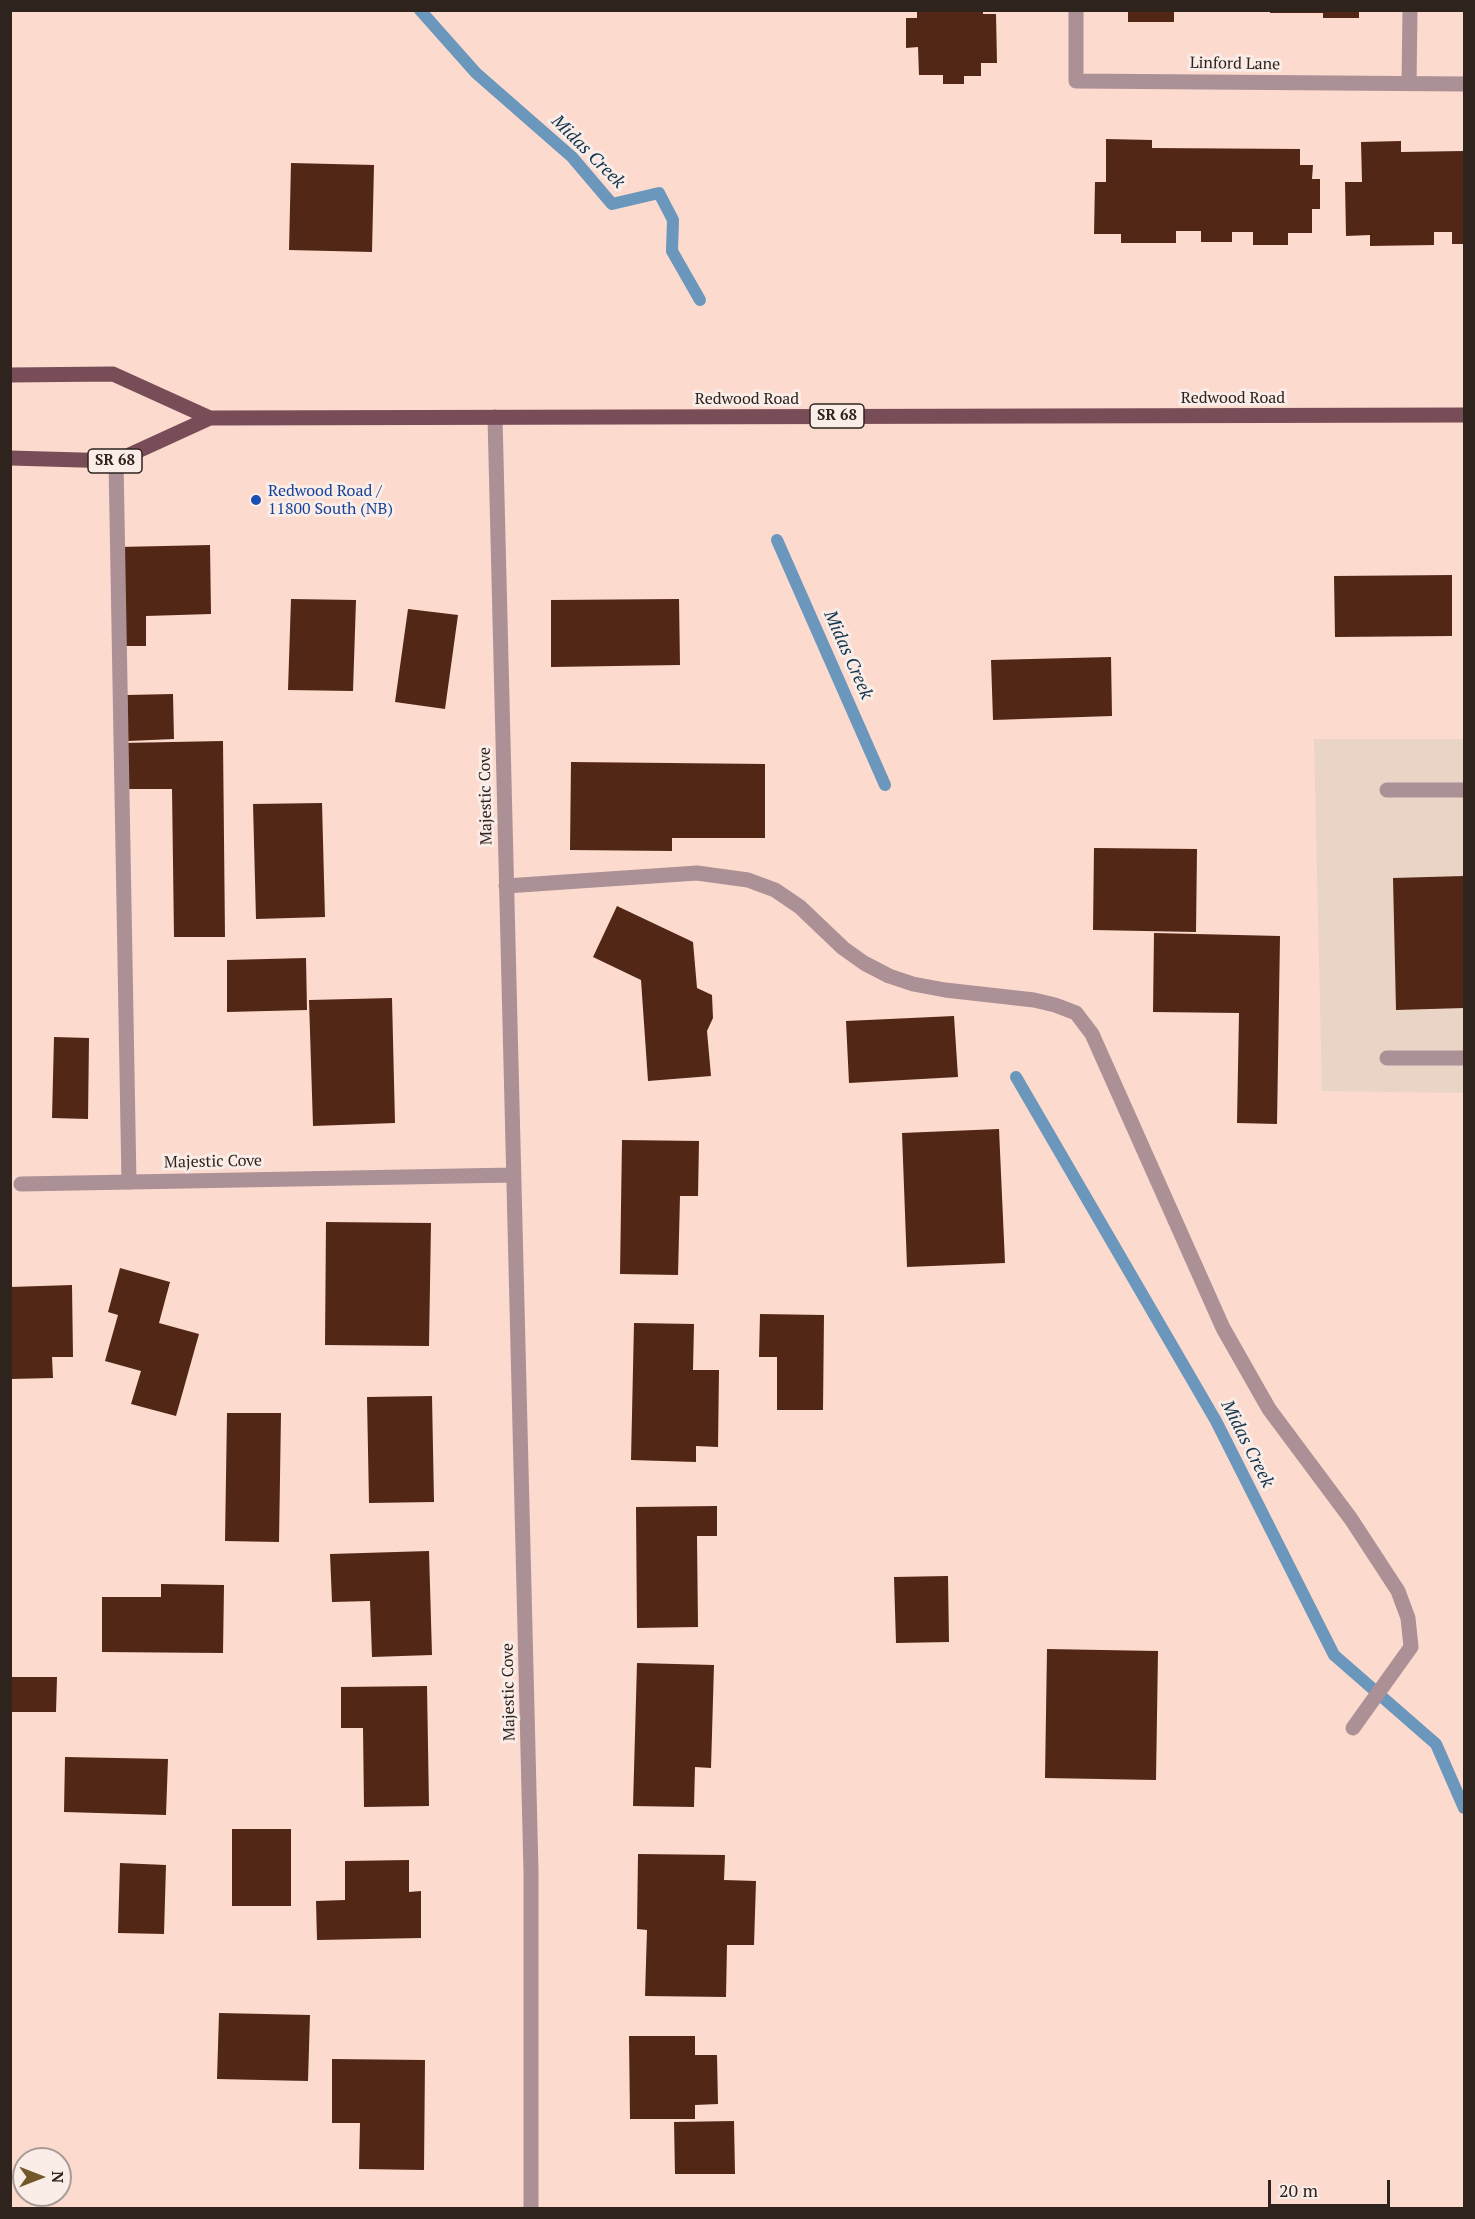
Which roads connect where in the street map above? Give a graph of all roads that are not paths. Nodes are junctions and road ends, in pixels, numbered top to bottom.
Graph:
1 (1076, 10) edge
2 (1410, 10) edge
3 (1409, 84) junction
4 (1464, 84) edge
5 (10, 375) edge
6 (1464, 415) edge
7 (495, 417) junction
8 (210, 418) junction
9 (10, 458) edge
10 (116, 461) junction
11 (1387, 790) dead end
12 (1464, 790) edge
13 (506, 886) junction
14 (1387, 1058) dead end
15 (1464, 1058) edge
16 (513, 1175) junction
17 (129, 1182) junction
18 (21, 1184) dead end
19 (1353, 1728) dead end
20 (531, 2208) edge

1 - 3 street, Linford Lane
2 - 3 street
3 - 4 street, Linford Lane
5 - 8 main road, Redwood Road / SR 68
6 - 7 main road, Redwood Road / SR 68
7 - 8 main road, Redwood Road / SR 68
7 - 13 street, Majestic Cove
8 - 10 main road, Redwood Road / SR 68
9 - 10 main road, Redwood Road / SR 68
10 - 17 street
11 - 12 street
13 - 16 street, Majestic Cove
13 - 19 street
14 - 15 street
16 - 17 street, Majestic Cove
16 - 20 street, Majestic Cove
17 - 18 street, Majestic Cove

